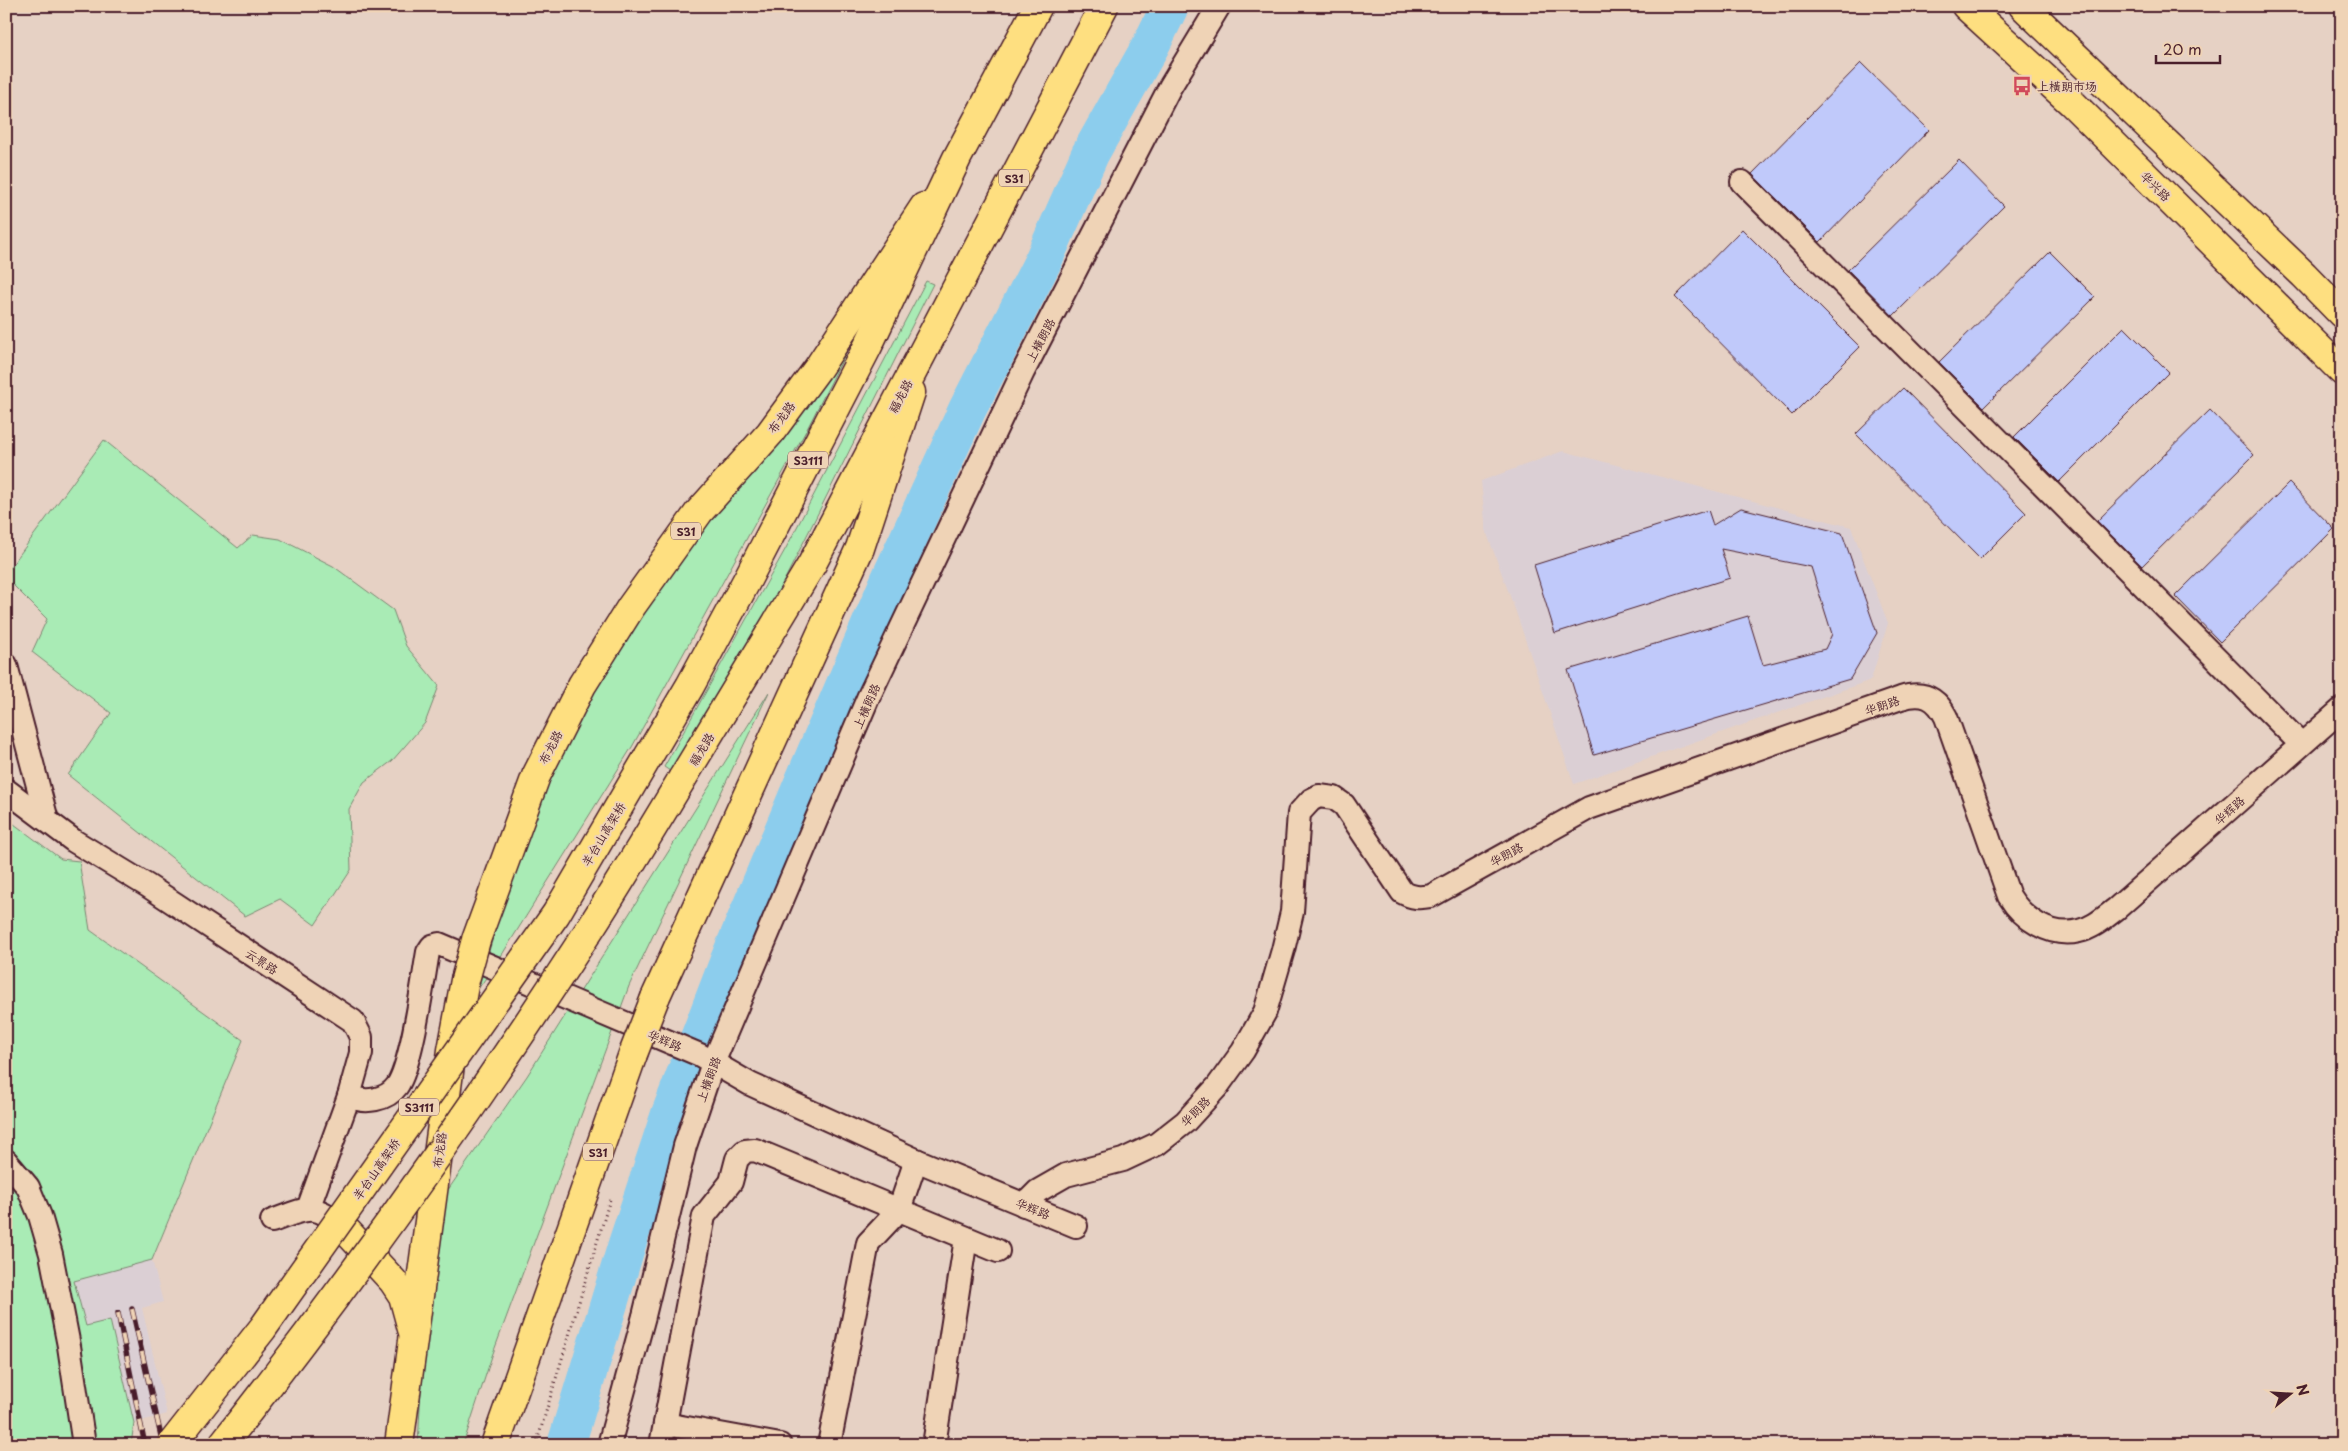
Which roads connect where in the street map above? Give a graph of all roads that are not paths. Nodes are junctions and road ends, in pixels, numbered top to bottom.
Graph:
1 (1038, 6) edge
2 (1104, 6) edge
3 (1219, 6) edge
4 (1966, 6) edge
5 (2023, 6) edge
6 (957, 158) junction
7 (1742, 182) dead end
8 (2342, 314) edge
9 (924, 349) junction
10 (2342, 371) edge
11 (6, 665) edge
12 (2342, 709) edge
13 (2301, 744) junction
14 (6, 790) edge
15 (47, 820) junction
16 (2116, 910) joint
17 (699, 1055) junction
18 (349, 1096) junction
19 (916, 1160) junction
20 (6, 1161) edge
21 (433, 1194) junction
22 (1024, 1205) junction
23 (308, 1209) junction
24 (899, 1210) junction
25 (272, 1221) dead end
26 (342, 1226) junction
27 (1076, 1226) dead end
28 (966, 1238) junction
29 (998, 1251) dead end
30 (414, 1338) junction
31 (663, 1434) edge
32 (84, 1445) edge
33 (171, 1445) edge
34 (222, 1445) edge
35 (399, 1445) edge
36 (495, 1445) edge
37 (609, 1445) edge
38 (780, 1445) edge
39 (829, 1445) edge
40 (934, 1445) edge

1 - 6 main road, S31
2 - 9 main road, 福龙路 / S31
3 - 17 street, 上横朗路
4 - 10 main road, 华兴路
5 - 8 main road
6 - 21 main road, 布龙路 / S31, bridge
6 - 33 main road, 羊台山高架桥 / S3111, bridge
7 - 13 street
9 - 34 main road, 福龙路, bridge
9 - 36 main road, S31, bridge
11 - 15 street
12 - 13 street, 华辉路
13 - 16 street, 华辉路
14 - 15 street, 云景路
15 - 18 street, 云景路
16 - 22 street, 华朗路
17 - 18 street, 华辉路
17 - 19 street, 华辉路
17 - 37 street, 上横朗路
18 - 23 street, 云景路
19 - 22 street, 华辉路
19 - 24 street
20 - 32 street
21 - 26 main road
21 - 30 main road, 布龙路 / S31
22 - 27 street, 华辉路
23 - 25 street
23 - 26 street
24 - 28 street
24 - 31 street
24 - 39 street
26 - 30 main road
28 - 29 street
28 - 40 street
30 - 35 main road, 布龙路 / S31
31 - 38 street

